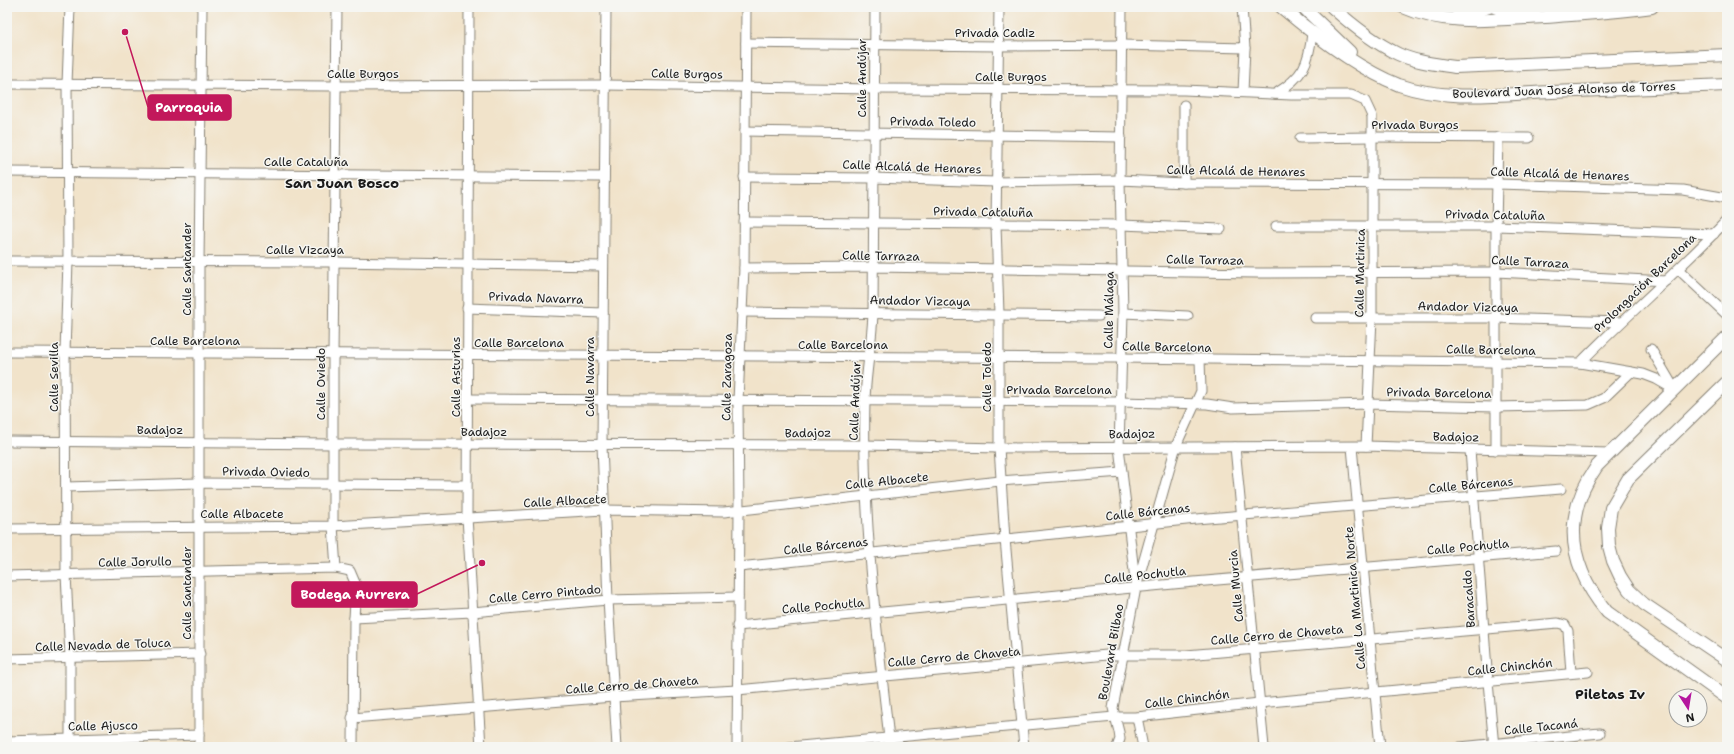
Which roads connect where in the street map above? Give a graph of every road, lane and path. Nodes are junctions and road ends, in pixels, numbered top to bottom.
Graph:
1 (70, 7) edge
2 (202, 7) edge
3 (337, 7) edge
4 (469, 7) edge
5 (606, 7) edge
6 (746, 7) edge
7 (875, 7) edge
8 (999, 7) edge
9 (1122, 7) edge
10 (1242, 7) edge
11 (1281, 7) edge
12 (1304, 7) edge
13 (1332, 7) edge
14 (1403, 7) edge
15 (1429, 7) edge
16 (1489, 7) edge
17 (1494, 7) edge
18 (1652, 7) edge
19 (1573, 15) junction
20 (1312, 33) junction
21 (746, 43) junction
22 (874, 43) junction
23 (1122, 44) junction
24 (999, 46) junction
25 (1245, 48) junction
26 (1727, 55) edge
27 (1360, 63) junction
28 (1298, 78) junction
29 (7, 84) edge
30 (67, 84) junction
31 (202, 84) junction
32 (469, 85) junction
33 (606, 85) junction
34 (1727, 85) edge
35 (336, 86) junction
36 (745, 87) junction
37 (874, 89) junction
38 (997, 89) junction
39 (1122, 90) junction
40 (1243, 92) junction
41 (1275, 94) junction
42 (1306, 94) junction
43 (1366, 100) joint
44 (1184, 105) dead end
45 (745, 131) junction
46 (874, 133) junction
47 (996, 135) junction
48 (1121, 137) junction
49 (1372, 137) junction
50 (1498, 137) junction
51 (1300, 138) dead end
52 (1529, 138) dead end
53 (7, 172) edge
54 (67, 173) junction
55 (200, 173) junction
56 (334, 174) junction
57 (469, 175) junction
58 (744, 176) junction
59 (604, 177) junction
60 (873, 178) junction
61 (1120, 180) junction
62 (996, 182) junction
63 (1184, 183) junction
64 (1373, 184) junction
65 (1496, 184) junction
66 (1727, 198) edge
67 (1727, 220) edge
68 (744, 222) junction
69 (873, 223) junction
70 (996, 225) junction
71 (1121, 225) junction
72 (1276, 226) dead end
73 (1496, 226) junction
74 (1373, 227) junction
75 (1221, 229) dead end
76 (1714, 234) junction
77 (68, 261) junction
78 (7, 262) edge
79 (199, 262) junction
80 (333, 262) junction
81 (468, 264) junction
82 (602, 266) junction
83 (873, 267) junction
84 (744, 268) junction
85 (997, 270) junction
86 (1122, 270) junction
87 (1679, 270) junction
88 (1372, 272) junction
89 (1496, 272) junction
90 (1666, 281) junction
91 (468, 308) junction
92 (603, 312) junction
93 (740, 312) junction
94 (873, 313) junction
95 (1123, 313) junction
96 (999, 314) junction
97 (1727, 315) edge
98 (1098, 316) dead end
99 (1188, 316) dead end
100 (1315, 318) dead end
101 (1372, 318) junction
102 (1496, 318) junction
103 (1620, 322) junction
104 (1727, 338) edge
105 (1651, 349) dead end
106 (7, 352) edge
107 (65, 352) junction
108 (199, 352) junction
109 (333, 355) junction
110 (468, 355) junction
111 (602, 356) junction
112 (739, 357) junction
113 (869, 357) junction
114 (1000, 358) junction
115 (1120, 358) junction
116 (1200, 359) junction
117 (1370, 360) junction
118 (1496, 363) junction
119 (1580, 363) junction
120 (1631, 372) junction
121 (1727, 382) edge
122 (1674, 390) junction
123 (469, 399) junction
124 (602, 400) junction
125 (738, 401) junction
126 (865, 401) junction
127 (999, 402) junction
128 (1119, 402) junction
129 (1194, 404) junction
130 (1368, 404) junction
131 (1496, 406) junction
132 (7, 441) edge
133 (66, 442) junction
134 (198, 442) junction
135 (467, 443) junction
136 (334, 444) junction
137 (602, 445) junction
138 (738, 445) junction
139 (865, 445) junction
140 (1119, 446) junction
141 (1176, 446) junction
142 (1366, 446) junction
143 (1235, 447) junction
144 (1352, 447) junction
145 (999, 448) junction
146 (1470, 450) junction
147 (1496, 450) junction
148 (1609, 453) junction
149 (1122, 472) junction
150 (1000, 481) junction
151 (198, 483) junction
152 (333, 485) junction
153 (466, 485) junction
154 (66, 487) junction
155 (1561, 489) dead end
156 (867, 496) junction
157 (1472, 498) junction
158 (1358, 506) junction
159 (604, 510) junction
160 (739, 511) junction
161 (467, 517) junction
162 (1242, 517) junction
163 (1154, 523) junction
164 (199, 526) junction
165 (333, 526) junction
166 (1128, 527) junction
167 (7, 529) edge
168 (66, 529) junction
169 (1005, 539) junction
170 (1556, 551) dead end
171 (871, 554) junction
172 (1478, 559) junction
173 (739, 567) junction
174 (336, 568) junction
175 (1364, 569) junction
176 (199, 573) junction
177 (66, 574) junction
178 (7, 576) edge
179 (1247, 578) junction
180 (1136, 588) junction
181 (738, 597) junction
182 (608, 600) junction
183 (1011, 601) junction
184 (472, 612) junction
185 (876, 614) junction
186 (354, 618) junction
187 (737, 626) junction
188 (1483, 630) junction
189 (1371, 639) junction
190 (1254, 649) junction
191 (200, 654) junction
192 (1122, 655) junction
193 (70, 657) junction
194 (7, 659) edge
195 (1727, 660) edge
196 (1018, 664) junction
197 (1588, 672) dead end
198 (1571, 673) junction
199 (882, 676) junction
200 (1488, 682) junction
201 (737, 690) junction
202 (1375, 692) junction
203 (613, 697) junction
204 (1727, 698) edge
205 (1259, 703) junction
206 (478, 708) junction
207 (1114, 717) junction
208 (1137, 717) junction
209 (352, 718) junction
210 (1022, 726) junction
211 (1600, 733) dead end
212 (199, 735) junction
213 (889, 737) junction
214 (7, 741) edge
215 (70, 743) edge
216 (1494, 745) edge
217 (199, 747) edge
218 (353, 747) edge
219 (481, 747) edge
220 (617, 747) edge
221 (738, 747) edge
222 (789, 747) edge
223 (890, 747) edge
224 (1024, 747) edge
225 (1117, 747) edge
226 (1143, 747) edge
227 (1264, 747) edge
228 (1380, 747) edge
229 (1460, 747) edge

1 - 30 street, Calle Sevilla
2 - 31 street, Calle Santander
3 - 35 street, Calle Oviedo
4 - 32 street, Calle Asturias
5 - 33 street, Calle Navarra
6 - 21 street, Calle Zaragoza
7 - 22 street, Calle Andújar
8 - 24 street, Calle Toledo
9 - 23 street, Calle Málaga
10 - 25 street
11 - 20 main road, Boulevard Juan José Alonso de Torres
12 - 27 main road
13 - 26 main road
14 - 19 main road
15 - 16 main road
17 - 19 main road
18 - 19 main road
20 - 27 main road, Boulevard Juan José Alonso de Torres
20 - 28 street
21 - 22 street, Privada Cadiz
21 - 36 street, Calle Zaragoza
22 - 24 street, Privada Cadiz
22 - 37 street, Calle Andújar
23 - 24 street, Privada Cadiz
23 - 25 street, Privada Cadiz
23 - 39 street, Calle Málaga
24 - 38 street, Calle Toledo
25 - 40 street
27 - 34 main road, Boulevard Juan José Alonso de Torres
28 - 41 street
28 - 42 street
29 - 30 street, Calle Burgos
30 - 31 street, Calle Burgos
30 - 54 street, Calle Sevilla
31 - 35 street, Calle Burgos
31 - 55 street, Calle Santander
32 - 33 street, Calle Burgos
32 - 35 street, Calle Burgos
32 - 57 street, Calle Asturias
33 - 36 street, Calle Burgos
33 - 59 street, Calle Navarra
35 - 56 street, Calle Oviedo
36 - 37 street, Calle Burgos
36 - 45 street, Calle Zaragoza
37 - 38 street, Calle Burgos
37 - 46 street, Calle Andújar
38 - 39 street, Calle Burgos
38 - 47 street, Calle Toledo
39 - 40 street, Calle Burgos
39 - 48 street, Calle Málaga
40 - 41 street, Calle Burgos
41 - 42 street, Calle Burgos
42 - 43 street, Calle Burgos
43 - 49 street, Calle Martinica
44 - 63 street
45 - 46 street, Privada Toledo
45 - 58 street, Calle Zaragoza
46 - 47 street, Privada Toledo
46 - 60 street, Calle Andújar
47 - 48 street, Privada Toledo
47 - 62 street, Calle Toledo
48 - 61 street, Calle Málaga
49 - 50 street, Privada Burgos
49 - 51 street, Privada Burgos
49 - 64 street, Calle Martinica
50 - 52 street, Privada Burgos
50 - 65 street
53 - 54 street, Calle Cataluña
54 - 55 street, Calle Cataluña
54 - 77 street, Calle Sevilla
55 - 56 street, Calle Cataluña
55 - 79 street, Calle Santander
56 - 57 street, Calle Cataluña
56 - 80 street, Calle Oviedo
57 - 59 street, Calle Cataluña
57 - 81 street, Calle Asturias
58 - 60 street, Calle Alcalá de Henares
58 - 68 street, Calle Zaragoza
59 - 82 street, Calle Navarra
60 - 62 street, Calle Alcalá de Henares
60 - 69 street, Calle Andújar
61 - 62 street, Calle Alcalá de Henares
61 - 63 street, Calle Alcalá de Henares
61 - 71 street, Calle Málaga
62 - 70 street, Calle Toledo
63 - 64 street, Calle Alcalá de Henares
64 - 65 street, Calle Alcalá de Henares
64 - 74 street, Calle Martinica
65 - 66 street, Calle Alcalá de Henares
65 - 73 street
67 - 76 street, Prolongación Barcelona
68 - 69 street, Privada Cataluña
68 - 84 street, Calle Zaragoza
69 - 70 street, Privada Cataluña
69 - 83 street, Calle Andújar
70 - 71 street, Privada Cataluña
70 - 85 street, Calle Toledo
71 - 75 street, Privada Cataluña
71 - 86 street, Calle Málaga
72 - 74 street, Privada Cataluña
73 - 74 street, Privada Cataluña
73 - 76 street, Privada Cataluña
73 - 89 street
74 - 88 street, Calle Martinica
76 - 87 street, Prolongación Barcelona
77 - 78 street, Calle Vizcaya
77 - 79 street, Calle Vizcaya
77 - 107 street, Calle Sevilla
79 - 80 street, Calle Vizcaya
79 - 108 street, Calle Santander
80 - 81 street, Calle Vizcaya
80 - 109 street, Calle Oviedo
81 - 82 street, Calle Vizcaya
81 - 91 street, Calle Asturias
82 - 92 street, Calle Navarra
83 - 84 street, Calle Tarraza
83 - 85 street, Calle Tarraza
83 - 94 street, Calle Andújar
84 - 93 street, Calle Zaragoza
85 - 86 street, Calle Tarraza
85 - 96 street, Calle Toledo
86 - 88 street, Calle Tarraza
86 - 95 street, Calle Málaga
87 - 90 street, Prolongación Barcelona
87 - 97 street
88 - 89 street, Calle Tarraza
88 - 101 street, Calle Martinica
89 - 90 street, Calle Tarraza
89 - 102 street
90 - 103 street, Prolongación Barcelona
91 - 92 street, Privada Navarra
91 - 110 street, Calle Asturias
92 - 111 street, Calle Navarra
93 - 94 street, Andador Vizcaya
93 - 112 street, Calle Zaragoza
94 - 96 street, Andador Vizcaya
94 - 113 street, Calle Andújar
95 - 99 street
95 - 115 street, Calle Málaga
96 - 98 street, Andador Vizcaya
96 - 114 street, Calle Toledo
100 - 101 street, Andador Vizcaya
101 - 102 street, Andador Vizcaya
101 - 117 street, Calle Martinica
102 - 103 street, Andador Vizcaya
102 - 118 street
103 - 119 street, Prolongación Barcelona
104 - 122 main road
105 - 122 street
106 - 107 street, Calle Barcelona
107 - 108 street, Calle Barcelona
107 - 133 street, Calle Sevilla
108 - 109 street, Calle Barcelona
108 - 134 street, Calle Santander
109 - 110 street, Calle Barcelona
109 - 136 street, Calle Oviedo
110 - 111 street, Calle Barcelona
110 - 123 street, Calle Asturias
111 - 112 street, Calle Barcelona
111 - 124 street, Calle Navarra
112 - 113 street, Calle Barcelona
112 - 125 street, Calle Zaragoza
113 - 114 street, Calle Barcelona
113 - 126 street, Calle Andújar
114 - 115 street, Calle Barcelona
114 - 127 street, Calle Toledo
115 - 116 street, Calle Barcelona
115 - 128 street, Calle Málaga
116 - 117 street, Calle Barcelona
116 - 129 street, Boulevard Bilbao
117 - 118 street, Calle Barcelona
117 - 130 street, Calle Martinica
118 - 119 street, Calle Barcelona
118 - 131 street
119 - 120 street, Calle Barcelona
120 - 122 street, Calle Barcelona
120 - 131 street, Privada Barcelona
121 - 195 main road
122 - 148 main road
123 - 124 street, Privada Barcelona
123 - 135 street, Calle Asturias
124 - 125 street, Privada Barcelona
124 - 137 street, Calle Navarra
125 - 126 street, Privada Barcelona
125 - 138 street, Calle Zaragoza
126 - 127 street, Privada Barcelona
126 - 139 street, Calle Andújar
127 - 128 street, Privada Barcelona
127 - 145 street, Calle Toledo
128 - 129 street, Privada Barcelona
128 - 140 street, Calle Málaga
129 - 130 street, Privada Barcelona
129 - 141 street, Boulevard Bilbao
130 - 131 street, Privada Barcelona
130 - 142 street, Calle Martinica
131 - 147 street
132 - 133 street, Badajoz
133 - 134 street, Badajoz
133 - 154 street, Calle Sevilla
134 - 136 street, Badajoz
134 - 151 street, Calle Santander
135 - 136 street, Badajoz
135 - 137 street, Badajoz
135 - 153 street, Calle Asturias
136 - 152 street, Calle Oviedo
137 - 138 street, Badajoz
137 - 159 street, Calle Navarra
138 - 139 street, Badajoz
138 - 160 street, Calle Zaragoza
139 - 145 street, Badajoz
139 - 156 street, Calle Andújar
140 - 141 street, Badajoz
140 - 145 street, Badajoz
140 - 149 street, Calle Málaga
141 - 143 street, Badajoz
141 - 163 street, Boulevard Bilbao
142 - 144 street, Badajoz
142 - 146 street, Badajoz
143 - 144 street, Badajoz
143 - 162 street, Calle Murcia
144 - 158 street, Calle La Martinica Norte
145 - 150 street, Calle Toledo
146 - 147 street, Badajoz
146 - 157 street, Baracaldo
147 - 148 street, Badajoz
148 - 204 main road
149 - 150 street, Calle Albacete
149 - 166 street, Calle Málaga
150 - 156 street, Calle Albacete
150 - 169 street, Calle Toledo
151 - 152 street, Privada Oviedo
151 - 154 street, Privada Oviedo
151 - 164 street, Calle Santander
152 - 153 street, Privada Oviedo
152 - 165 street, Calle Oviedo
153 - 161 street, Calle Asturias
154 - 168 street, Calle Sevilla
155 - 157 street, Calle Bárcenas
156 - 160 street, Calle Albacete
156 - 171 street, Calle Andújar
157 - 158 street, Calle Bárcenas
157 - 172 street, Baracaldo
158 - 162 street, Calle Bárcenas
158 - 175 street, Calle La Martinica Norte
159 - 160 street, Calle Albacete
159 - 161 street, Calle Albacete
159 - 182 street, Calle Navarra
160 - 173 street, Calle Zaragoza
161 - 165 street, Calle Albacete
161 - 184 street, Calle Asturias
162 - 163 street, Calle Bárcenas
162 - 179 street, Calle Murcia
163 - 166 street, Calle Bárcenas
163 - 180 street, Boulevard Bilbao
164 - 165 street, Calle Albacete
164 - 168 street, Calle Albacete
164 - 176 street, Calle Santander
165 - 174 street, Calle Oviedo
166 - 169 street, Calle Bárcenas
166 - 180 street, Calle Málaga
167 - 168 street, Calle Albacete
168 - 177 street, Calle Sevilla
169 - 171 street, Calle Bárcenas
169 - 183 street, Calle Toledo
170 - 172 street, Calle Pochutla
171 - 173 street, Calle Bárcenas
171 - 185 street, Calle Andújar
172 - 175 street, Calle Pochutla
172 - 188 street, Baracaldo
173 - 181 street, Calle Zaragoza
174 - 176 street, Calle Jorullo
174 - 186 street
175 - 179 street, Calle Pochutla
175 - 189 street, Calle La Martinica Norte
176 - 177 street, Calle Jorullo
176 - 191 street, Calle Santander
177 - 178 street, Calle Jorullo
177 - 193 street, Calle Sevilla
179 - 180 street, Calle Pochutla
179 - 190 street, Calle Murcia
180 - 183 street, Calle Pochutla
180 - 192 street, Boulevard Bilbao
181 - 182 street, Calle Cerro Pintado
181 - 187 street, Calle Zaragoza
182 - 184 street, Calle Cerro Pintado
182 - 203 street, Calle Navarra
183 - 185 street, Calle Pochutla
183 - 196 street, Calle Toledo
184 - 186 street, Calle Cerro Pintado
184 - 206 street, Calle Asturias
185 - 187 street, Calle Pochutla
185 - 199 street, Calle Andújar
186 - 209 street
187 - 201 street, Calle Zaragoza
188 - 189 street, Calle Cerro de Chaveta
188 - 198 street, Calle Cerro de Chaveta
188 - 200 street, Baracaldo
189 - 190 street, Calle Cerro de Chaveta
189 - 202 street, Calle La Martinica Norte
190 - 192 street, Calle Cerro de Chaveta
190 - 205 street, Calle Murcia
191 - 193 street, Calle Nevada de Toluca
191 - 212 street, Calle Santander
192 - 196 street, Calle Cerro de Chaveta
192 - 207 street, Boulevard Bilbao
193 - 194 street, Calle Nevada de Toluca
193 - 215 street, Calle Sevilla
196 - 199 street, Calle Cerro de Chaveta
196 - 210 street, Calle Toledo
197 - 198 street, Calle Chinchón
198 - 200 street, Calle Chinchón
199 - 201 street, Calle Cerro de Chaveta
199 - 213 street, Calle Andújar
200 - 202 street, Calle Chinchón
200 - 216 street, Baracaldo
201 - 203 street, Calle Cerro de Chaveta
201 - 221 street, Calle Zaragoza
202 - 205 street, Calle Chinchón
202 - 228 street, Calle La Martinica Norte
203 - 206 street, Calle Cerro de Chaveta
203 - 220 street, Calle Navarra
205 - 208 street, Calle Chinchón
205 - 227 street, Calle Murcia
206 - 209 street, Calle Cerro de Chaveta
206 - 219 street, Calle Asturias
207 - 208 street, Calle Chinchón
207 - 210 street, Calle Chinchón
207 - 225 street, Boulevard Bilbao
208 - 226 street
209 - 218 street
210 - 213 street, Calle Chinchón
210 - 224 street, Calle Toledo
211 - 216 street, Calle Tacaná
212 - 215 street, Calle Ajusco
212 - 217 street, Calle Santander
213 - 222 street, Calle Chinchón
213 - 223 street, Calle Andújar
214 - 215 street, Calle Ajusco
216 - 229 street, Calle Tacaná

